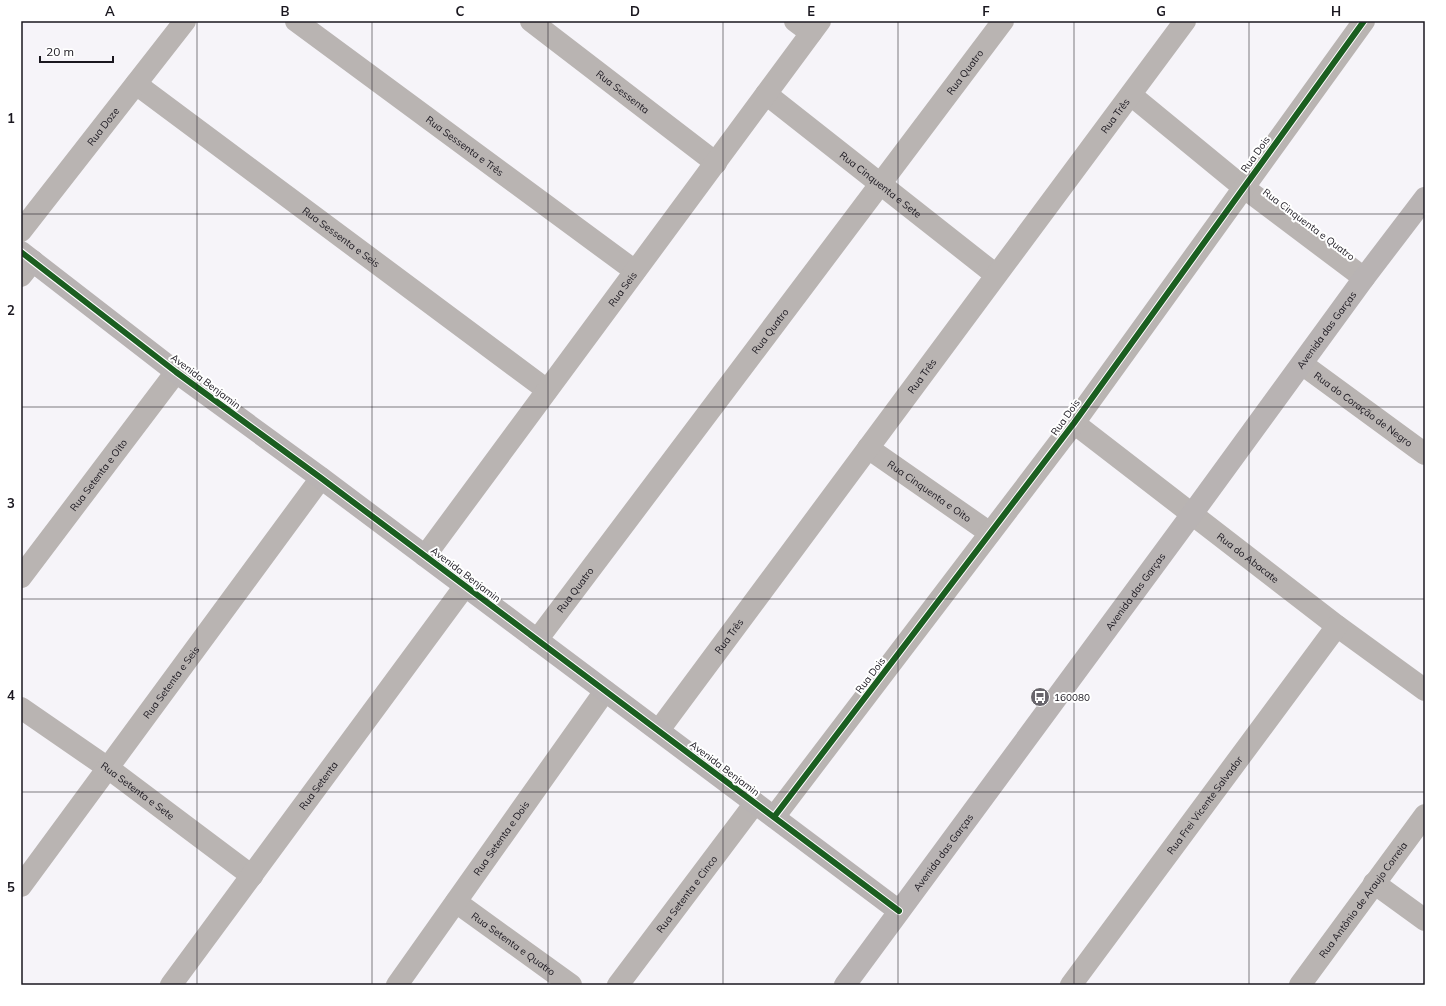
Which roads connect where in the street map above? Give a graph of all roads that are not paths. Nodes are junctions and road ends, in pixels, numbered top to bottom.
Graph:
1 (185, 21) edge
2 (296, 21) edge
3 (531, 21) edge
4 (1003, 21) edge
5 (1185, 21) edge
6 (1364, 21) edge
7 (809, 25) edge
8 (136, 84) junction
9 (766, 94) junction
10 (1131, 95) junction
11 (716, 163) junction
12 (880, 185) junction
13 (1243, 187) junction
14 (1425, 198) edge
15 (21, 232) edge
16 (25, 263) edge
17 (635, 271) junction
18 (996, 276) junction
19 (1364, 278) junction
20 (1302, 364) junction
21 (176, 372) junction
22 (547, 390) junction
23 (1074, 423) junction
24 (868, 448) junction
25 (1425, 454) edge
26 (321, 478) junction
27 (1192, 514) junction
28 (990, 533) junction
29 (425, 556) junction
30 (21, 577) edge
31 (465, 586) junction
32 (1337, 626) junction
33 (537, 640) junction
34 (1425, 690) edge
35 (606, 691) junction
36 (21, 708) edge
37 (659, 730) junction
38 (108, 768) junction
39 (755, 803) junction
40 (1425, 815) edge
41 (774, 818) junction
42 (252, 876) junction
43 (1374, 883) junction
44 (21, 886) edge
45 (456, 902) junction
46 (899, 911) junction
47 (1425, 920) edge
48 (171, 985) edge
49 (397, 985) edge
50 (571, 985) edge
51 (618, 985) edge
52 (844, 985) edge
53 (1071, 985) edge
54 (1300, 985) edge

1 - 8 street, Rua Doze
2 - 17 street, Rua Sessenta e Três
3 - 11 street, Rua Sessenta
4 - 12 street, Rua Quatro
5 - 10 street, Rua Três
6 - 13 street, Rua Dois
7 - 9 street, Rua Seis
8 - 15 street, Rua Doze
8 - 22 street, Rua Sessenta e Seis
9 - 11 street, Rua Seis
9 - 12 street, Rua Cinquenta e Sete
10 - 13 street, Rua Cinquenta e Quatro
10 - 18 street, Rua Três
11 - 17 street, Rua Seis
12 - 18 street, Rua Cinquenta e Sete
12 - 33 street, Rua Quatro
13 - 19 street, Rua Cinquenta e Quatro
13 - 23 street, Rua Dois
14 - 19 street, Avenida das Garças
16 - 21 street, Avenida Benjamin
17 - 22 street, Rua Seis
18 - 24 street, Rua Três
19 - 20 street, Avenida das Garças
20 - 25 street, Rua do Coração de Negro
20 - 27 street, Avenida das Garças
21 - 26 street, Avenida Benjamin
21 - 30 street, Rua Setenta e Oito
22 - 29 street, Rua Seis
23 - 27 street, Rua do Abacate
23 - 28 street, Rua Dois
24 - 28 street, Rua Cinquenta e Oito
24 - 37 street, Rua Três
26 - 29 street, Avenida Benjamin
26 - 38 street, Rua Setenta e Seis
27 - 32 street, Rua do Abacate
27 - 46 street, Avenida das Garças
28 - 41 street, Rua Dois
29 - 31 street, Avenida Benjamin
31 - 33 street, Avenida Benjamin
31 - 42 street, Rua Setenta
32 - 34 street, Rua do Abacate
32 - 53 street, Rua Frei Vicente Salvador
33 - 35 street, Avenida Benjamin
35 - 37 street, Avenida Benjamin
35 - 45 street, Rua Setenta e Dois
36 - 38 street, Rua Setenta e Sete
37 - 39 street, Avenida Benjamin
38 - 42 street, Rua Setenta e Sete
38 - 44 street, Rua Setenta e Seis
39 - 41 street, Avenida Benjamin
39 - 51 street, Rua Setenta e Cinco
40 - 43 street, Rua Antônio de Araujo Correia
41 - 46 street, Avenida Benjamin
42 - 48 street, Rua Setenta
43 - 47 street
43 - 54 street, Rua Antônio de Araujo Correia
45 - 49 street, Rua Setenta e Dois
45 - 50 street, Rua Setenta e Quatro
46 - 52 street, Avenida das Garças

